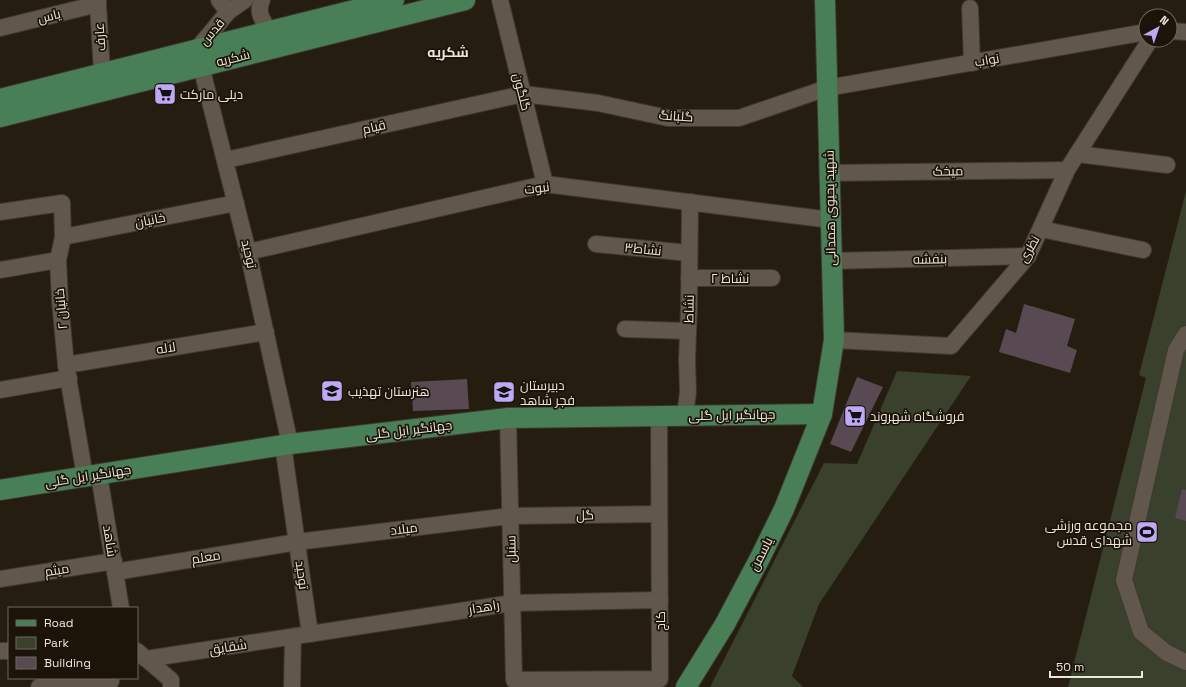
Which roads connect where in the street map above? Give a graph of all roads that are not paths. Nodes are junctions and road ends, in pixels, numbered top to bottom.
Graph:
1 (245, 0) edge
2 (262, 0) edge
3 (394, 0) edge
4 (465, 0) edge
5 (500, 0) edge
6 (825, 0) edge
7 (98, 2) edge
8 (223, 6) edge
9 (970, 8) dead end
10 (0, 28) edge
11 (269, 31) junction
12 (1138, 33) edge
13 (1145, 48) edge
14 (199, 58) junction
15 (972, 63) junction
16 (102, 73) junction
17 (827, 88) junction
18 (523, 94) junction
19 (0, 99) edge
20 (0, 117) edge
21 (1077, 154) junction
22 (226, 160) junction
23 (1167, 166) dead end
24 (1067, 170) junction
25 (829, 173) junction
26 (545, 184) junction
27 (690, 202) junction
28 (236, 203) junction
29 (0, 212) edge
30 (831, 220) junction
31 (1041, 229) junction
32 (63, 237) junction
33 (596, 244) dead end
34 (1143, 250) dead end
35 (248, 252) junction
36 (689, 253) junction
37 (1028, 256) junction
38 (58, 260) junction
39 (832, 261) junction
40 (0, 270) edge
41 (689, 278) junction
42 (772, 278) dead end
43 (625, 329) dead end
44 (688, 331) junction
45 (266, 332) junction
46 (1186, 334) edge
47 (834, 340) junction
48 (68, 371) junction
49 (0, 390) edge
50 (822, 414) junction
51 (659, 416) junction
52 (685, 416) junction
53 (508, 418) junction
54 (286, 444) junction
55 (92, 476) junction
56 (0, 490) edge
57 (659, 514) junction
58 (510, 516) junction
59 (297, 542) junction
60 (114, 567) junction
61 (0, 579) edge
62 (660, 600) junction
63 (512, 603) junction
64 (121, 607) edge
65 (310, 634) junction
66 (293, 637) junction
67 (142, 655) edge
68 (1186, 662) edge
69 (514, 680) joint
70 (112, 681) dead end
71 (94, 685) edge
72 (39, 687) edge
73 (171, 687) edge
74 (292, 687) edge
75 (686, 687) edge

1 - 8 street, قدس
2 - 11 street
3 - 11 main road, شکریه
4 - 14 main road, شکریه
5 - 18 street, گلگون
6 - 17 main road, شهید یحیوی همدانی
7 - 10 street, یاس
7 - 16 street, عارف
8 - 14 street, قدس
9 - 15 street
11 - 14 main road, شکریه
12 - 15 street, نواب
13 - 21 street, نظری
14 - 16 main road, شکریه
14 - 20 main road, شکریه
14 - 22 street, توحید
15 - 17 street, نواب
16 - 19 main road, شکریه
17 - 18 street, گلبانگ
17 - 25 main road, شهید یحیوی همدانی
18 - 22 street, قیام
18 - 26 street, گلگون
21 - 23 street
21 - 24 street, نظری
22 - 28 street, توحید
24 - 25 street, میخک
24 - 31 street, نظری
25 - 30 main road, شهید یحیوی همدانی
26 - 27 street, نبوت
26 - 35 street, نبوت
27 - 30 street, نبوت
27 - 36 street, نشاط
28 - 32 street, خانیان
28 - 35 street, توحید
29 - 32 street, خانیان ۲
30 - 39 main road, شهید یحیوی همدانی
31 - 34 street
31 - 37 street, نظری
32 - 38 street, خانیان ۲
33 - 36 street, نشاط۳
35 - 45 street, توحید
36 - 41 street, نشاط
37 - 39 street, بنفشه
37 - 47 street, نظری
38 - 40 street
38 - 48 street, خانیان ۲
39 - 47 main road, شهید یحیوی همدانی
41 - 42 street, نشاط ۲
41 - 44 street, نشاط
43 - 44 street
44 - 52 street, نشاط
45 - 48 street, لاله
45 - 54 street, توحید
46 - 68 street
47 - 50 main road, شهید یحیوی همدانی
48 - 49 street, لاله
48 - 55 street, خانیان ۲
50 - 52 main road, جهانگیر ایل گلی
50 - 75 main road, یاسمن
51 - 52 main road, جهانگیر ایل گلی
51 - 53 main road, جهانگیر ایل گلی
51 - 57 street, کاج
53 - 54 main road, جهانگیر ایل گلی
53 - 58 street, سنبل
54 - 55 main road, جهانگیر ایل گلی
54 - 59 street, توحید
55 - 56 main road, جهانگیر ایل گلی
55 - 60 street, شاهد
57 - 58 street, گل
57 - 62 street, کاج
58 - 59 street, میلاد
58 - 63 street, سنبل
59 - 60 street, معلم
59 - 65 street, توحید
60 - 61 street, میثم
60 - 64 street, شاهد
62 - 63 street, راهدار
62 - 69 street, کاج
63 - 65 street, راهدار
63 - 69 street, سنبل
65 - 66 street, شقایق
66 - 67 street, شقایق
66 - 74 street
67 - 73 street
70 - 71 street
71 - 72 street

